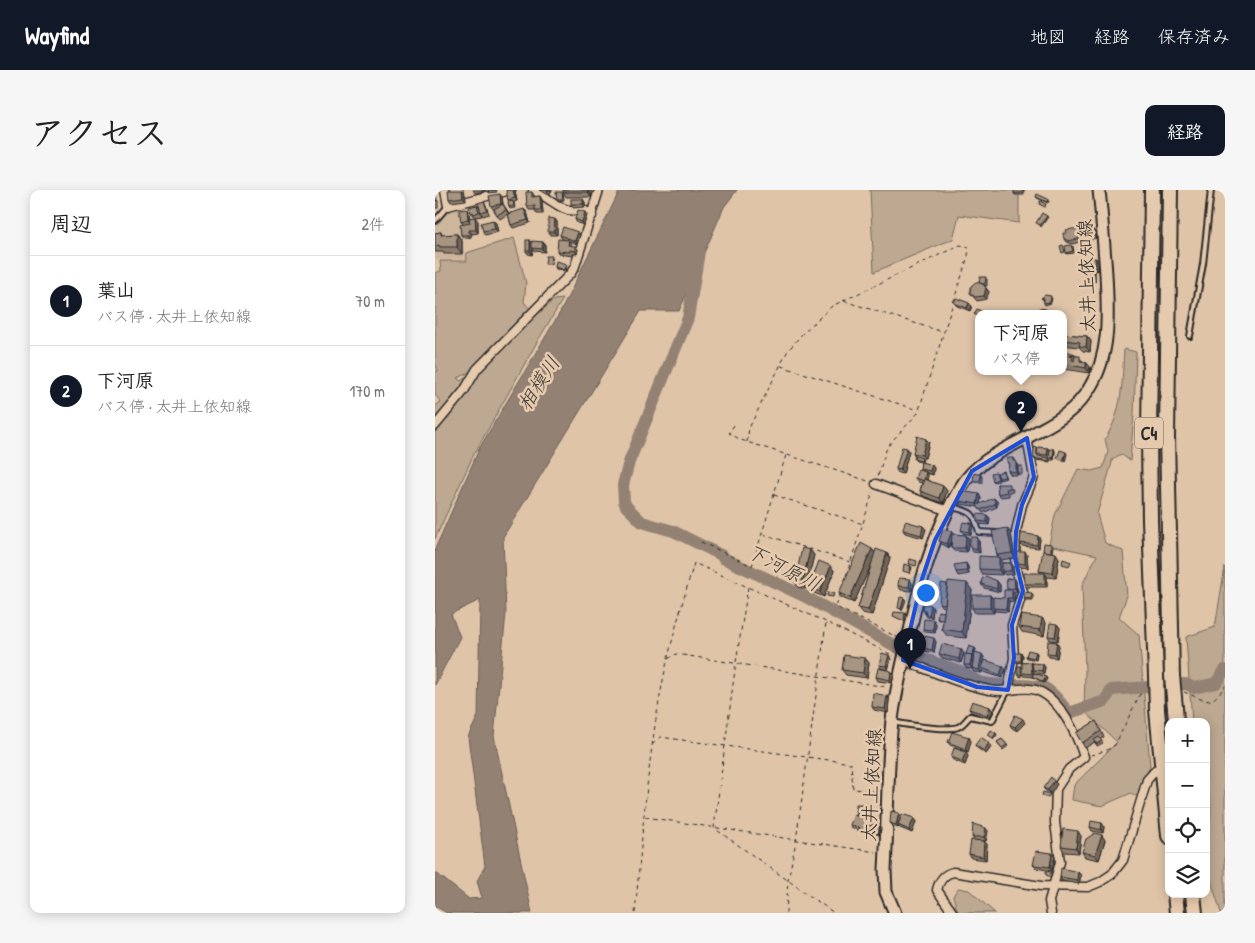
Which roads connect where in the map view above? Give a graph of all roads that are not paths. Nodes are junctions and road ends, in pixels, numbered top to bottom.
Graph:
1 (445, 190) edge
2 (507, 190) edge
3 (511, 190) edge
4 (533, 190) edge
5 (599, 190) edge
6 (1099, 190) edge
7 (1152, 190) edge
8 (1170, 190) edge
9 (1211, 190) edge
10 (448, 206) junction
11 (592, 216) junction
12 (435, 220) edge
13 (1190, 336) dead end
14 (435, 426) edge
15 (1027, 438) junction
16 (876, 484) road end
17 (949, 509) junction
18 (1016, 532) junction
19 (903, 659) junction
20 (1008, 689) junction
21 (1175, 715) edge
22 (892, 722) junction
23 (1155, 771) dead end
24 (1166, 808) edge
25 (1053, 886) junction
26 (1175, 898) edge
27 (1193, 898) edge
28 (895, 913) edge
29 (953, 913) edge
30 (1051, 913) edge
31 (1177, 913) edge
32 (1195, 913) edge

1 - 10 street
2 - 3 street
2 - 10 street
4 - 11 street
5 - 11 street
6 - 15 main road, 太井上依知線
7 - 24 highway, C4, bridge
8 - 21 highway, C4, bridge
9 - 13 lane
10 - 12 lane
11 - 14 street
15 - 17 main road, 太井上依知線
15 - 18 street
16 - 17 street
17 - 18 lane
17 - 19 main road, 太井上依知線
18 - 20 street
19 - 20 street
19 - 22 main road, 太井上依知線
20 - 22 lane
20 - 25 street
22 - 28 main road, 太井上依知線
23 - 25 street
25 - 29 street
25 - 30 street
26 - 31 highway
27 - 32 highway

